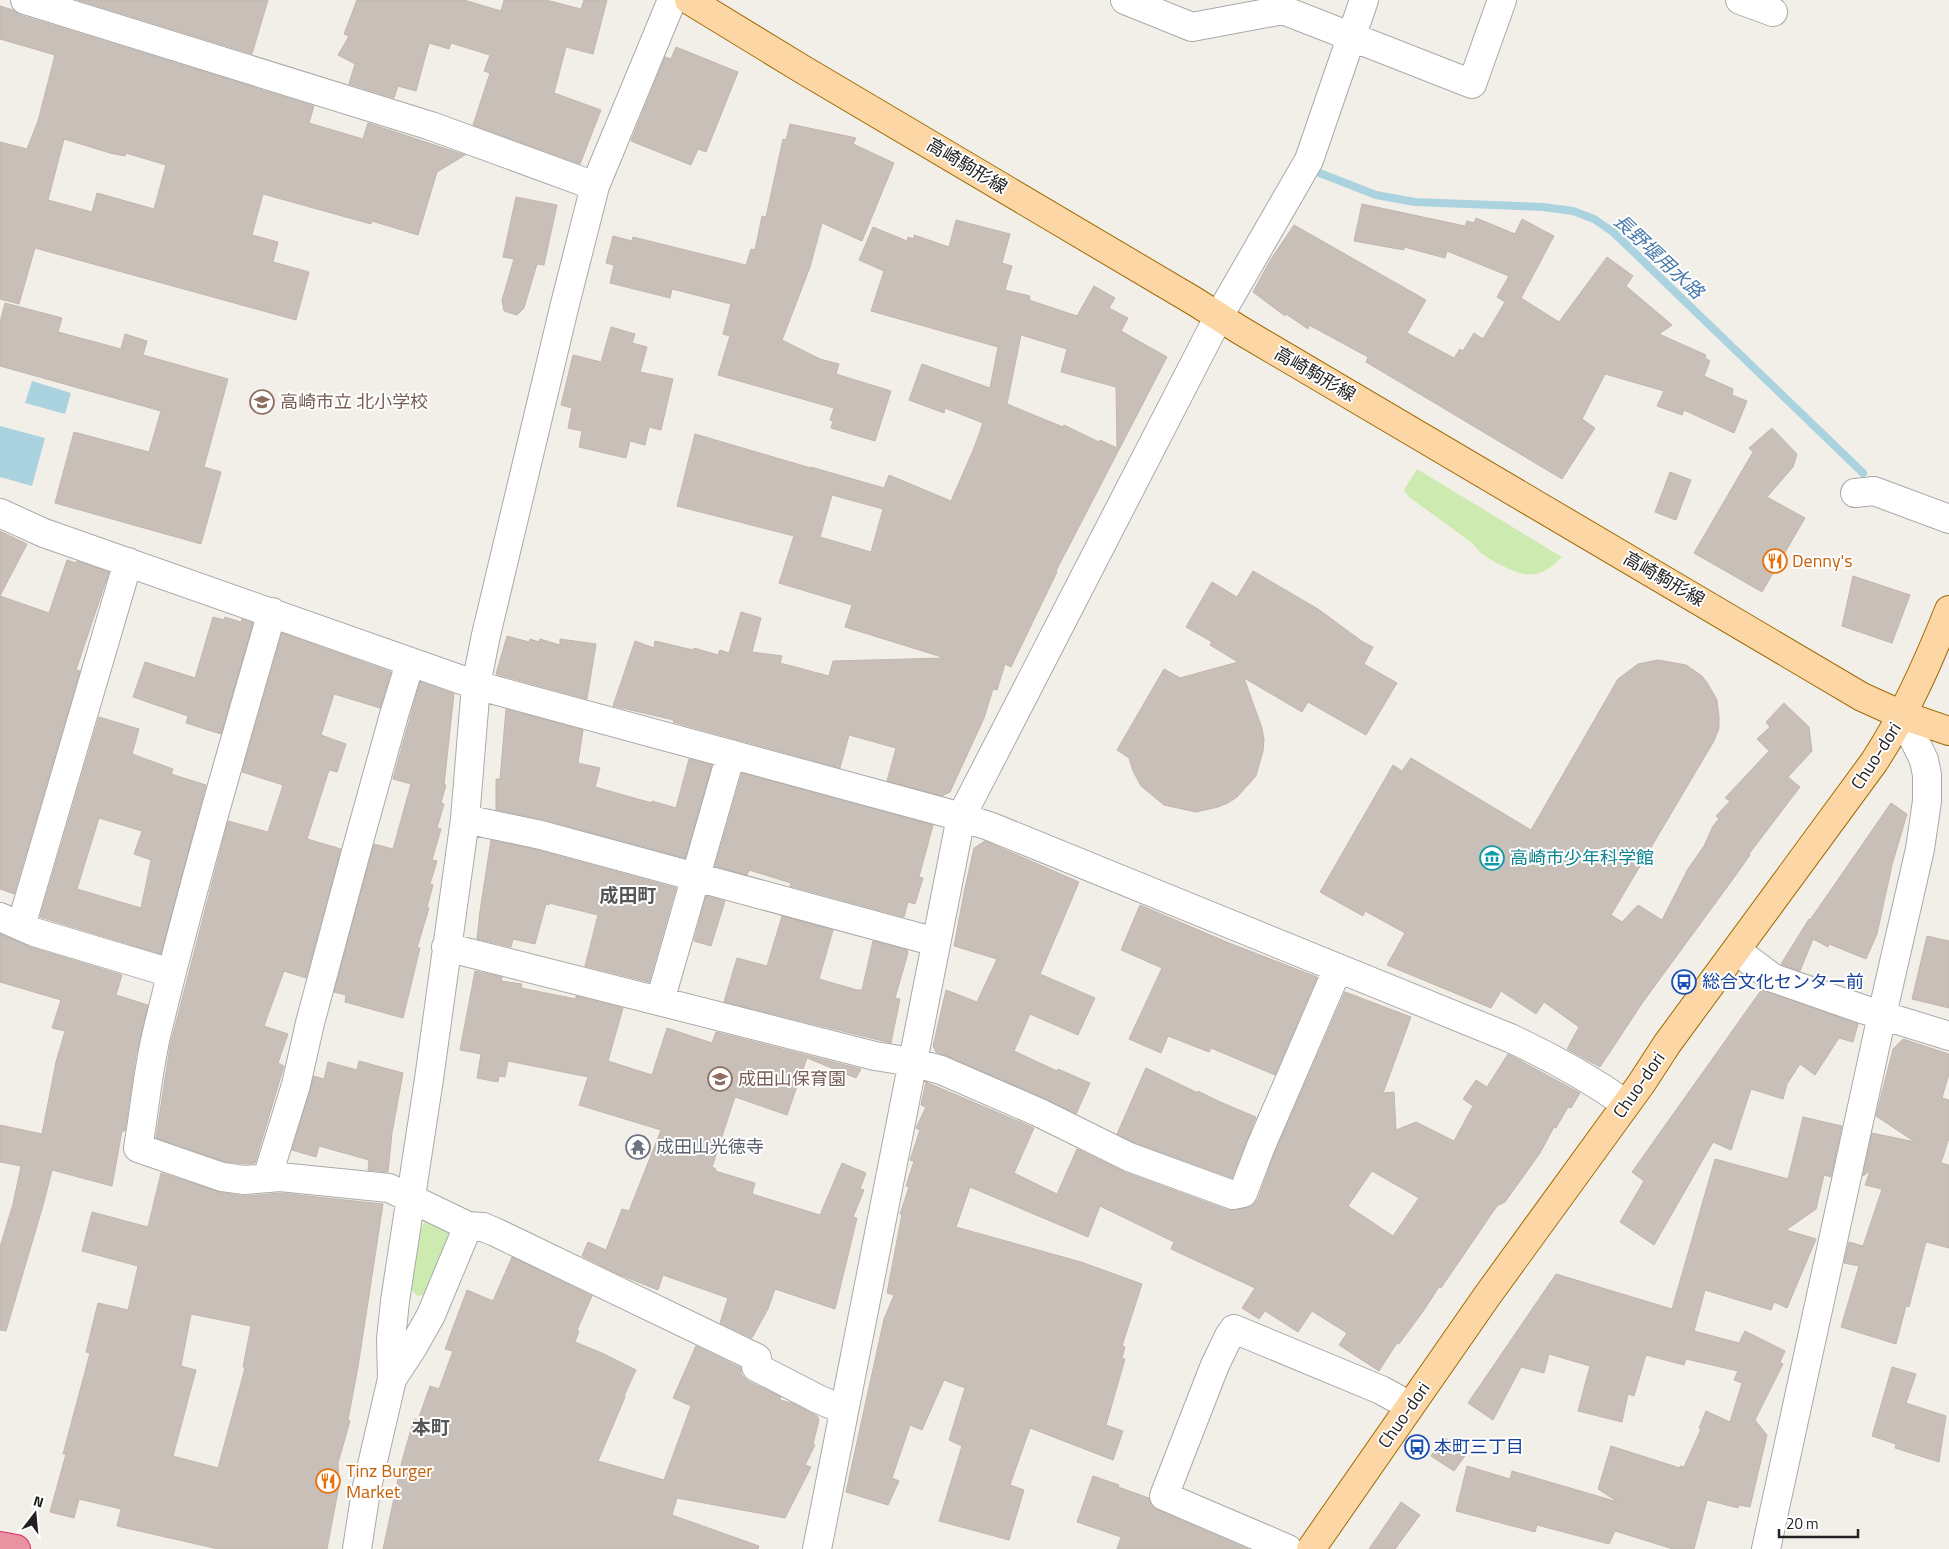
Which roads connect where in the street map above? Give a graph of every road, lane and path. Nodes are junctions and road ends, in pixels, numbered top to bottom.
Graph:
1 (25, 0) edge
2 (672, 0) edge
3 (689, 0) edge
4 (1125, 0) edge
5 (1364, 0) edge
6 (1502, 0) edge
7 (1740, 0) edge
8 (1773, 12) dead end
9 (1351, 37) junction
10 (595, 186) junction
11 (1219, 316) junction
12 (1856, 493) dead end
13 (0, 513) edge
14 (1949, 519) edge
15 (128, 562) junction
16 (1949, 610) edge
17 (272, 612) junction
18 (410, 663) junction
19 (476, 685) junction
20 (1902, 715) junction
21 (1949, 731) edge
22 (731, 754) junction
23 (961, 816) junction
24 (465, 819) junction
25 (696, 877) junction
26 (10, 921) edge
27 (936, 942) junction
28 (446, 948) junction
29 (1737, 951) junction
30 (1338, 968) junction
31 (171, 973) junction
32 (660, 1001) junction
33 (1882, 1015) junction
34 (1949, 1036) edge
35 (912, 1062) junction
36 (1626, 1104) junction
37 (267, 1178) junction
38 (412, 1198) junction
39 (468, 1226) junction
40 (392, 1379) junction
41 (1410, 1406) junction
42 (844, 1410) junction
43 (0, 1546) edge
44 (16, 1549) edge
45 (357, 1549) edge
46 (817, 1549) edge
47 (1288, 1549) edge
48 (1311, 1549) edge
49 (1766, 1549) edge

1 - 10 street
2 - 10 street
3 - 11 main road, 高崎駒形線
4 - 9 street
5 - 9 street
6 - 9 street
7 - 8 street
9 - 11 street
10 - 19 street
11 - 20 main road, 高崎駒形線
11 - 23 street
12 - 14 street
13 - 15 street
15 - 17 street
15 - 26 street
16 - 20 main road, Chuo-dori
17 - 18 street
17 - 31 street
18 - 19 street
18 - 37 street
19 - 22 street
19 - 24 street
20 - 21 main road, 高崎駒形線
20 - 29 main road, Chuo-dori
20 - 33 street
22 - 23 street
22 - 25 street
23 - 27 street
23 - 30 street
24 - 25 street
24 - 28 street
25 - 27 street
25 - 32 street
26 - 31 street
27 - 35 street
28 - 32 street
28 - 38 street
29 - 33 street
29 - 36 main road, Chuo-dori
30 - 35 street
30 - 36 street
31 - 37 street
32 - 35 street
33 - 34 street
33 - 49 street
35 - 42 street
36 - 41 main road, Chuo-dori
37 - 38 street
38 - 39 street
38 - 40 street
39 - 40 street
39 - 42 street
40 - 45 street
41 - 47 street
41 - 48 main road, Chuo-dori
42 - 46 street
43 - 44 highway

